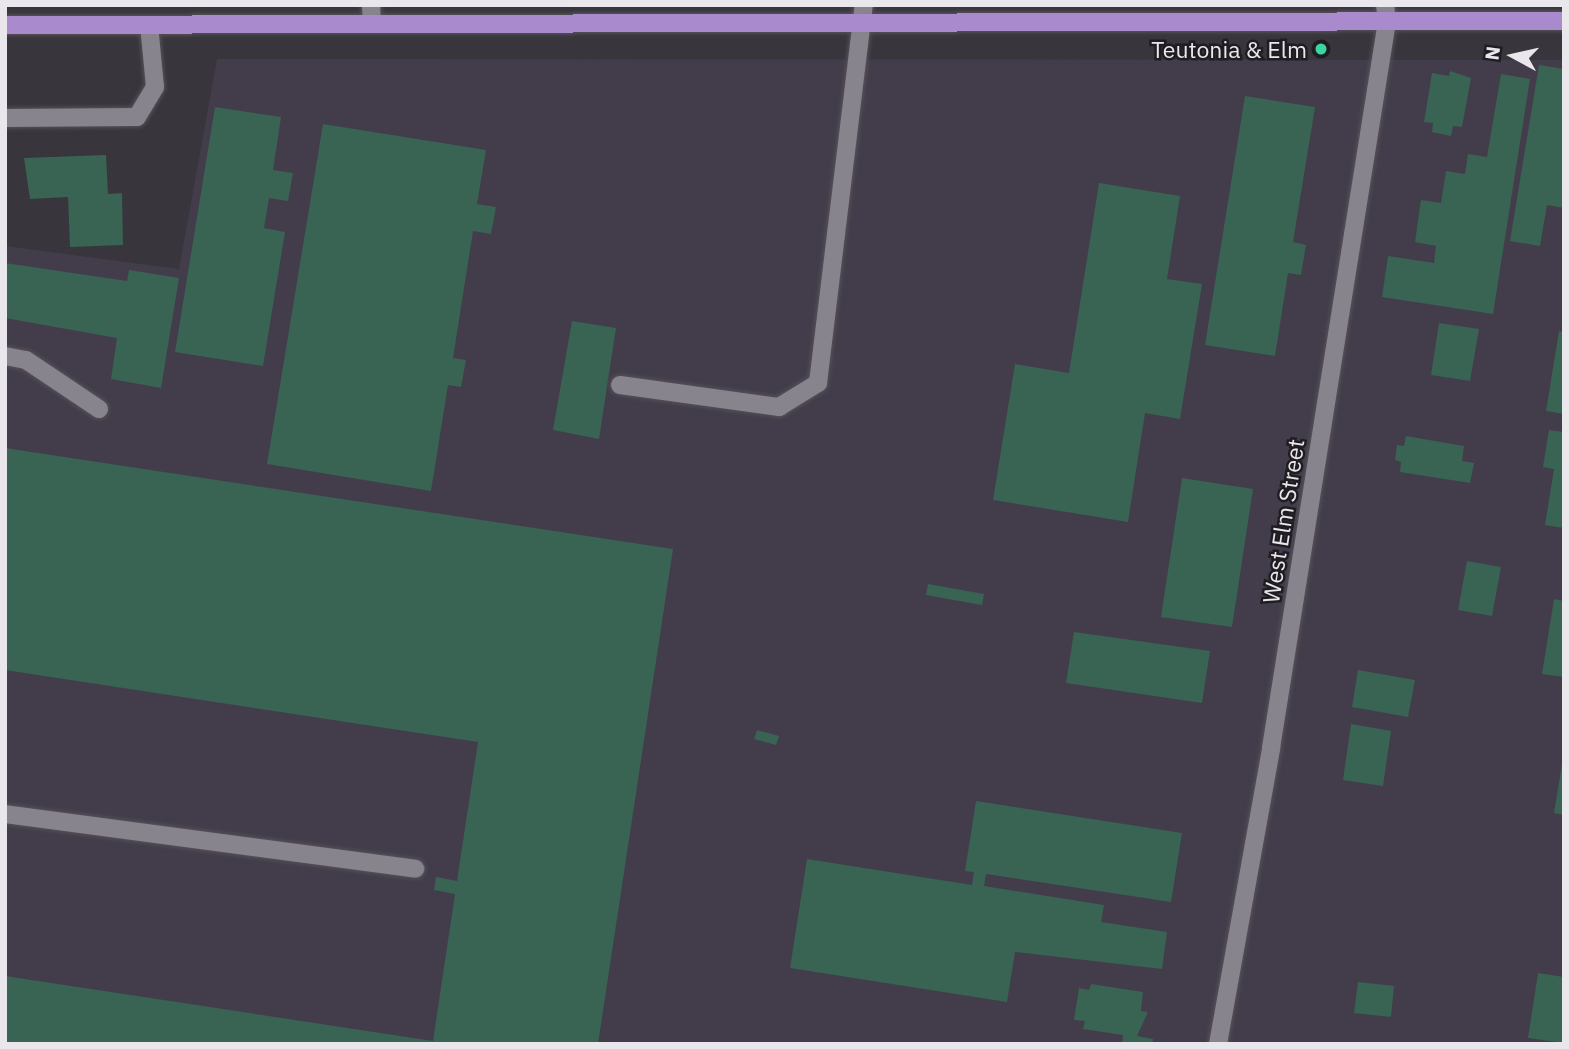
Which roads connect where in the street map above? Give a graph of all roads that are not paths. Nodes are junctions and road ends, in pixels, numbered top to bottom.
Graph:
1 (372, 5) edge
2 (1386, 13) edge
3 (864, 14) edge
4 (1564, 21) edge
5 (372, 24) junction
6 (5, 25) edge
7 (149, 25) junction
8 (5, 118) edge
9 (5, 356) edge
10 (620, 385) dead end
11 (99, 409) dead end
12 (5, 814) edge
13 (415, 869) dead end
14 (1218, 1044) edge

1 - 5 street
2 - 3 main road
2 - 4 main road
2 - 14 street, West Elm Street
3 - 5 main road
3 - 10 street
5 - 7 main road
6 - 7 main road
7 - 8 street
9 - 11 street
12 - 13 street

